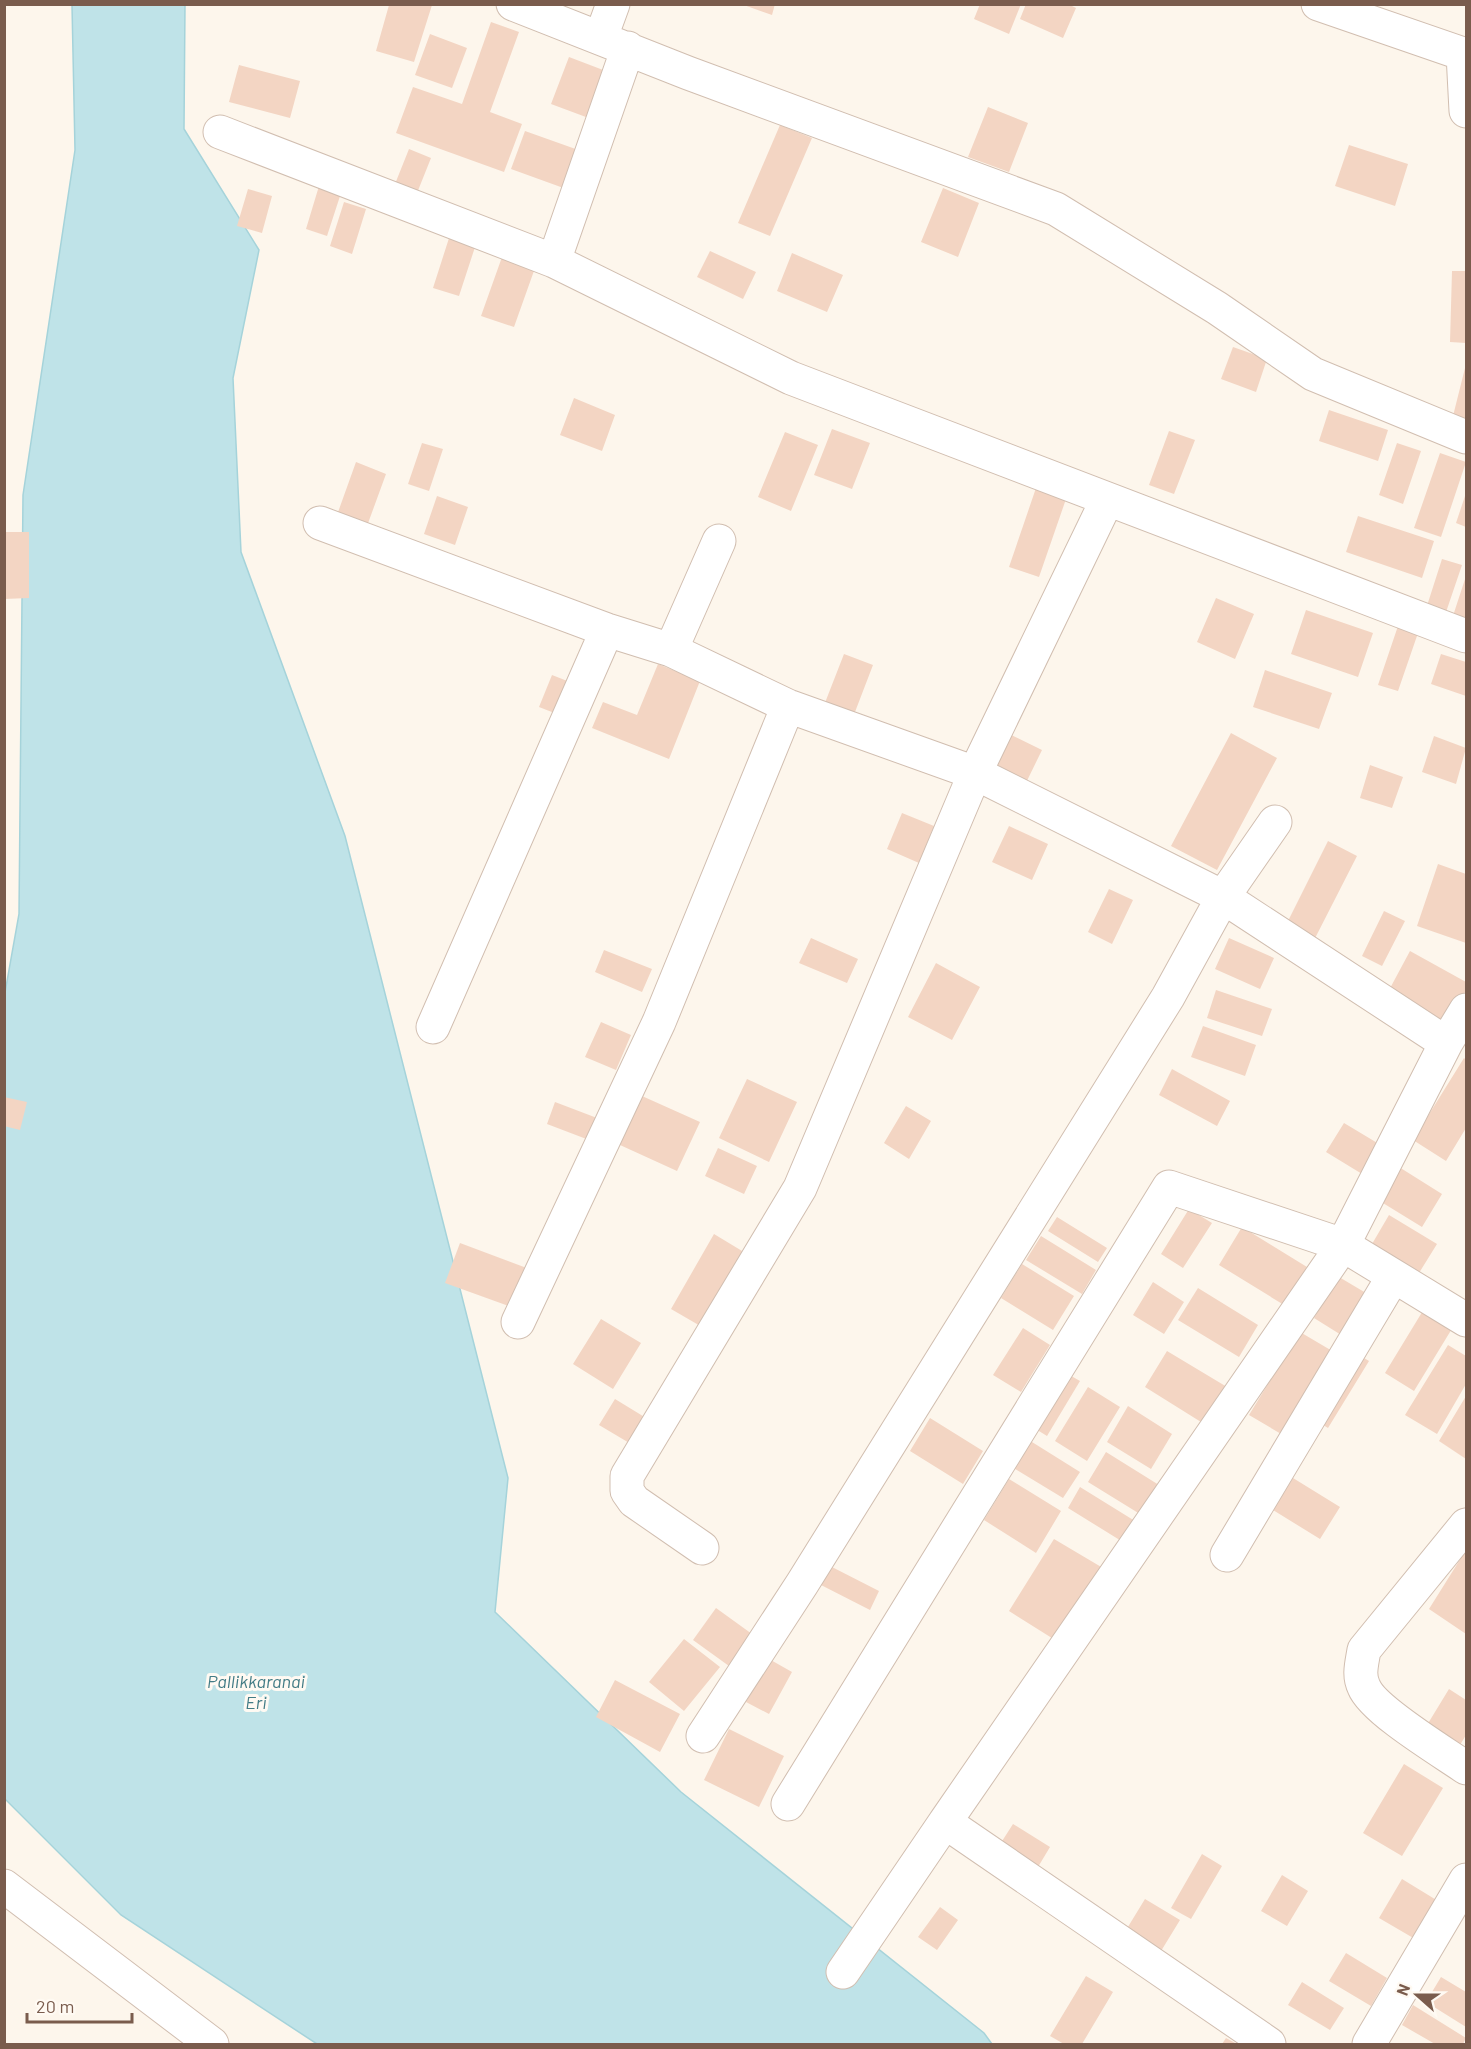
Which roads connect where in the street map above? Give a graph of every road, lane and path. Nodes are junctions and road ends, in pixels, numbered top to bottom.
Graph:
1 (513, 4) edge
2 (613, 4) edge
3 (1318, 4) edge
4 (615, 43) junction
5 (1465, 54) edge
6 (1467, 111) edge
7 (220, 132) dead end
8 (554, 261) junction
9 (1467, 437) edge
10 (1107, 500) junction
11 (320, 523) dead end
12 (719, 541) dead end
13 (607, 630) junction
14 (1467, 636) edge
15 (671, 650) junction
16 (788, 706) junction
17 (975, 773) junction
18 (1275, 822) dead end
19 (1223, 897) junction
20 (1467, 1010) edge
21 (433, 1027) dead end
22 (1446, 1043) junction
23 (1343, 1245) junction
24 (1393, 1277) junction
25 (1467, 1320) edge
26 (518, 1322) dead end
27 (1467, 1525) edge
28 (702, 1548) dead end
29 (1227, 1555) dead end
30 (703, 1736) dead end
31 (1467, 1768) edge
32 (788, 1804) dead end
33 (945, 1822) junction
34 (1467, 1880) edge
35 (4, 1886) edge
36 (843, 1972) dead end
37 (212, 2044) edge
38 (1269, 2044) edge
39 (1369, 2044) edge

1 - 4 street
2 - 4 street
3 - 5 street
4 - 8 street
4 - 9 street
5 - 6 street
7 - 8 street
8 - 10 street
10 - 14 street
10 - 17 street
11 - 13 street
12 - 15 street
13 - 15 street
13 - 21 street
15 - 16 street
16 - 17 street
16 - 26 street
17 - 19 street
17 - 28 street
18 - 19 street
19 - 22 street
19 - 30 street
20 - 22 street
22 - 23 street
23 - 24 street
23 - 32 street
23 - 33 street
24 - 25 street
24 - 29 street
27 - 31 street
33 - 36 street
33 - 38 street
34 - 39 street
35 - 37 street

